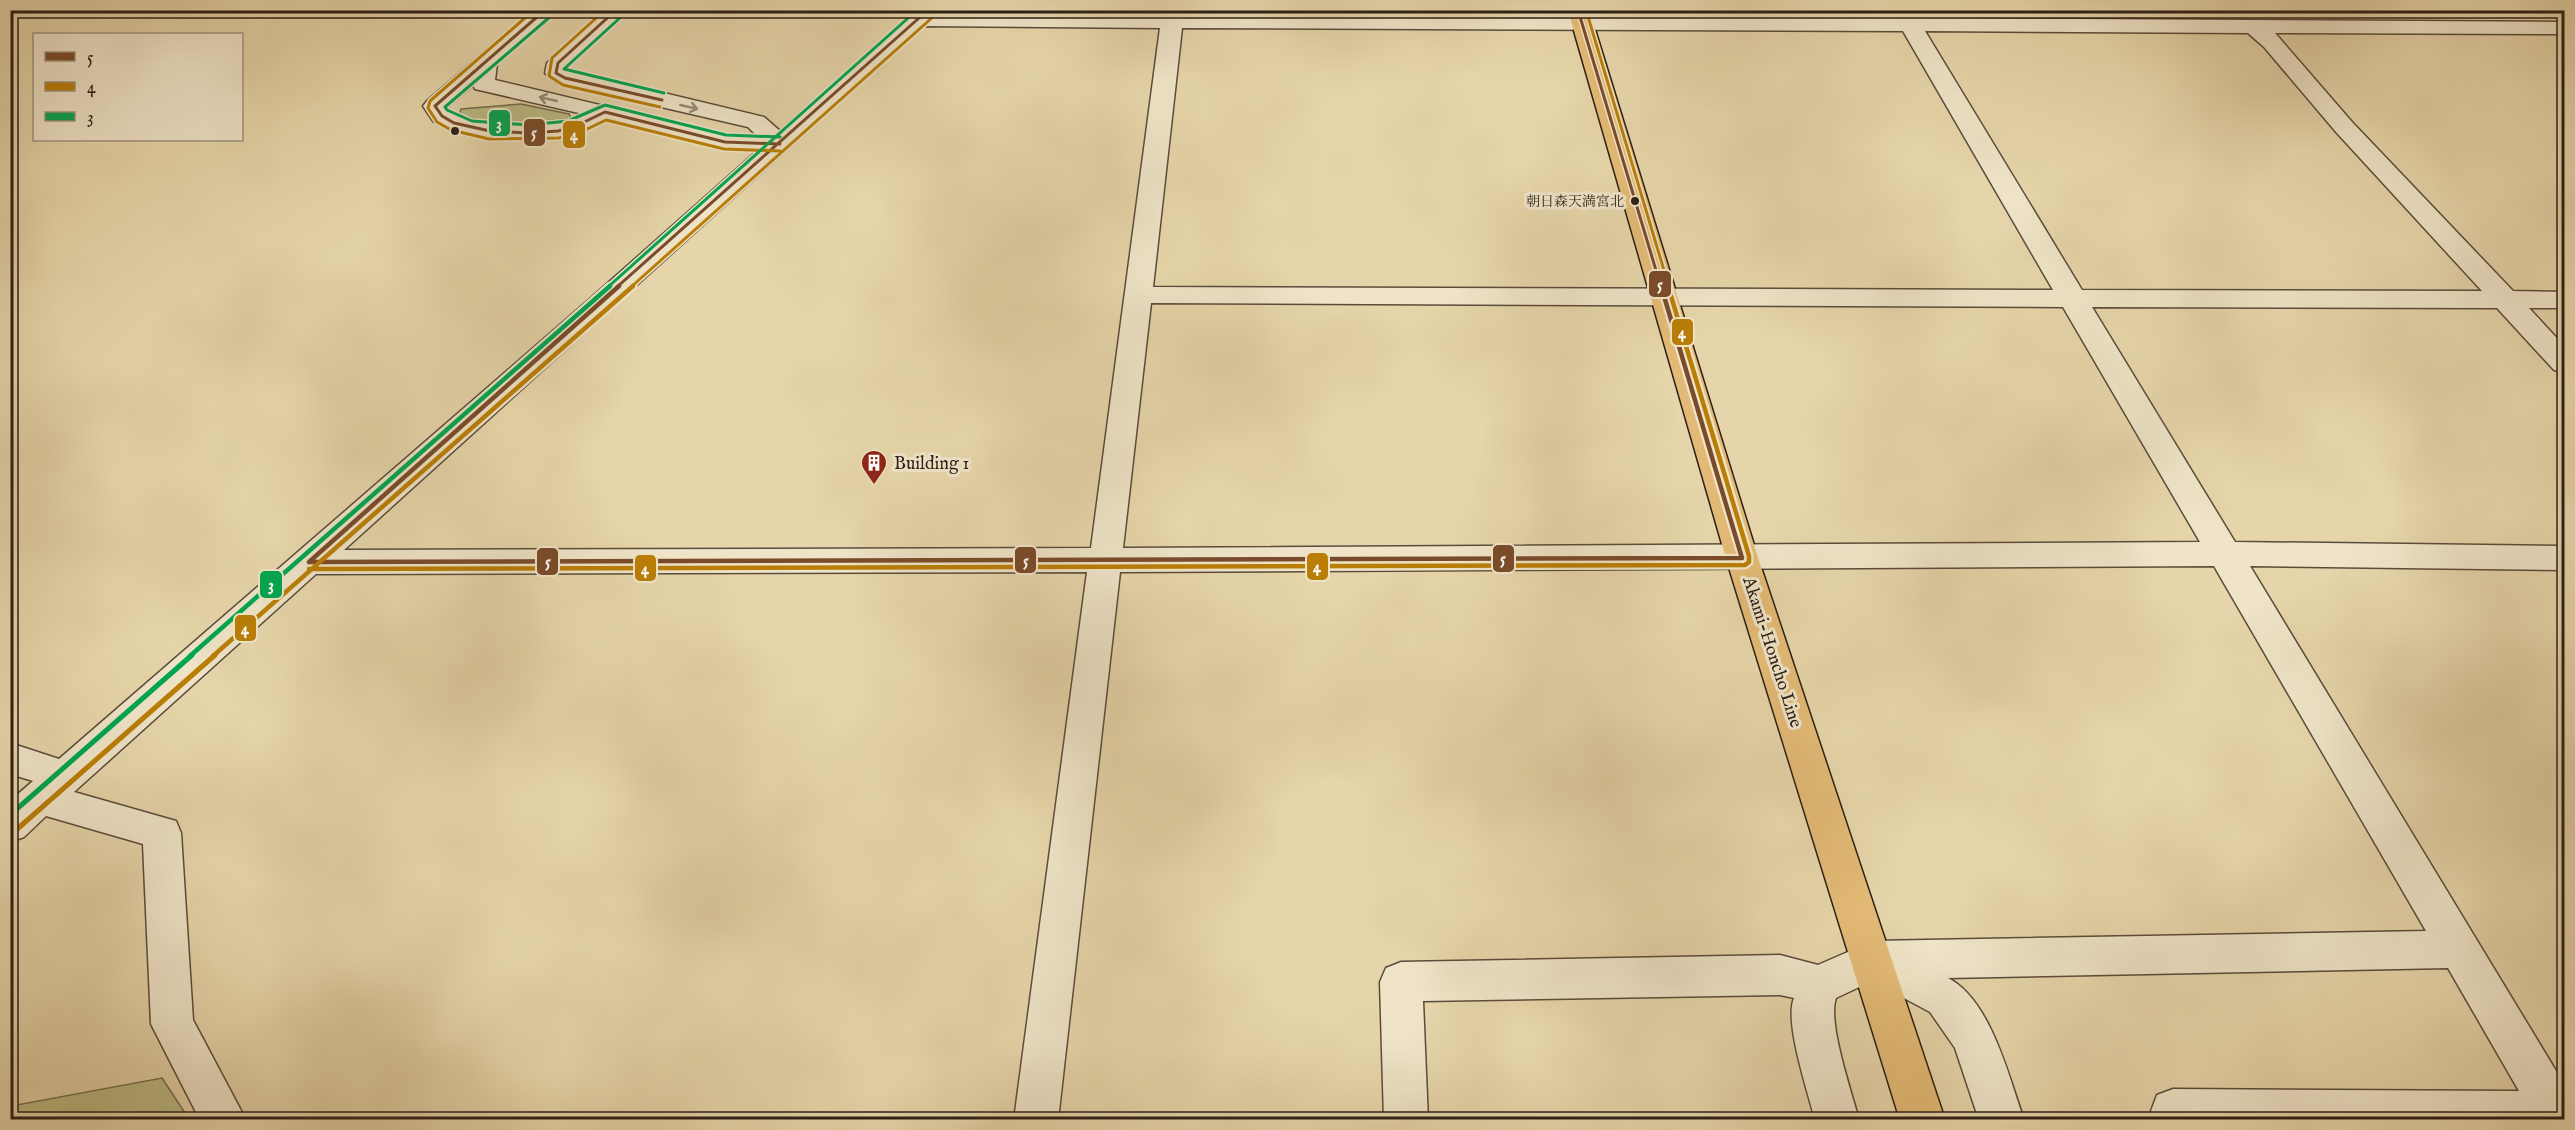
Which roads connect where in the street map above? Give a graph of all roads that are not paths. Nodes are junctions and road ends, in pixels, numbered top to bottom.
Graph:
1 (546, 10) edge
2 (617, 10) edge
3 (2533, 10) edge
4 (924, 15) edge
5 (1580, 17) edge
6 (1906, 18) edge
7 (1172, 22) junction
8 (2254, 27) junction
9 (2558, 28) edge
10 (486, 64) junction
11 (605, 112) junction
12 (780, 144) junction
13 (1138, 295) junction
14 (1664, 297) junction
15 (2072, 298) junction
16 (2506, 300) junction
17 (2565, 300) edge
18 (2565, 363) edge
19 (2224, 554) junction
20 (1742, 558) junction
21 (2565, 558) edge
22 (1105, 559) junction
23 (309, 562) junction
24 (10, 758) edge
25 (54, 788) junction
26 (10, 825) edge
27 (2459, 949) junction
28 (1873, 960) junction
29 (1820, 985) junction
30 (2173, 1111) dead end
31 (2559, 1116) edge
32 (224, 1119) edge
33 (1036, 1119) edge
34 (1406, 1119) edge
35 (1838, 1119) edge
36 (1923, 1119) edge
37 (2002, 1119) edge

1 - 10 street
2 -> 12 street
3 - 9 street
4 - 7 street
4 - 12 street
5 - 6 street
5 - 7 street
5 - 14 main road, Akami-Honcho Line
6 - 8 street
6 - 15 street
7 - 13 street
8 - 9 street
8 - 16 street
11 -> 10 street
10 - 11 street
11 - 12 street
12 - 23 street
13 - 14 street
13 - 22 street
14 - 15 street
14 - 20 main road, Akami-Honcho Line
15 - 16 street
15 - 19 street
16 - 17 street
16 - 18 street
19 - 20 street
19 - 21 street
19 - 27 street
20 - 22 street
20 - 28 main road, Akami-Honcho Line
22 - 23 street
22 - 33 street
23 - 25 street
24 - 25 street
25 - 26 street
25 - 32 street
27 - 28 street
27 - 31 street
28 - 29 street
28 - 36 main road, Akami-Honcho Line
28 - 37 street
29 - 34 street
29 - 35 street
30 - 31 street

